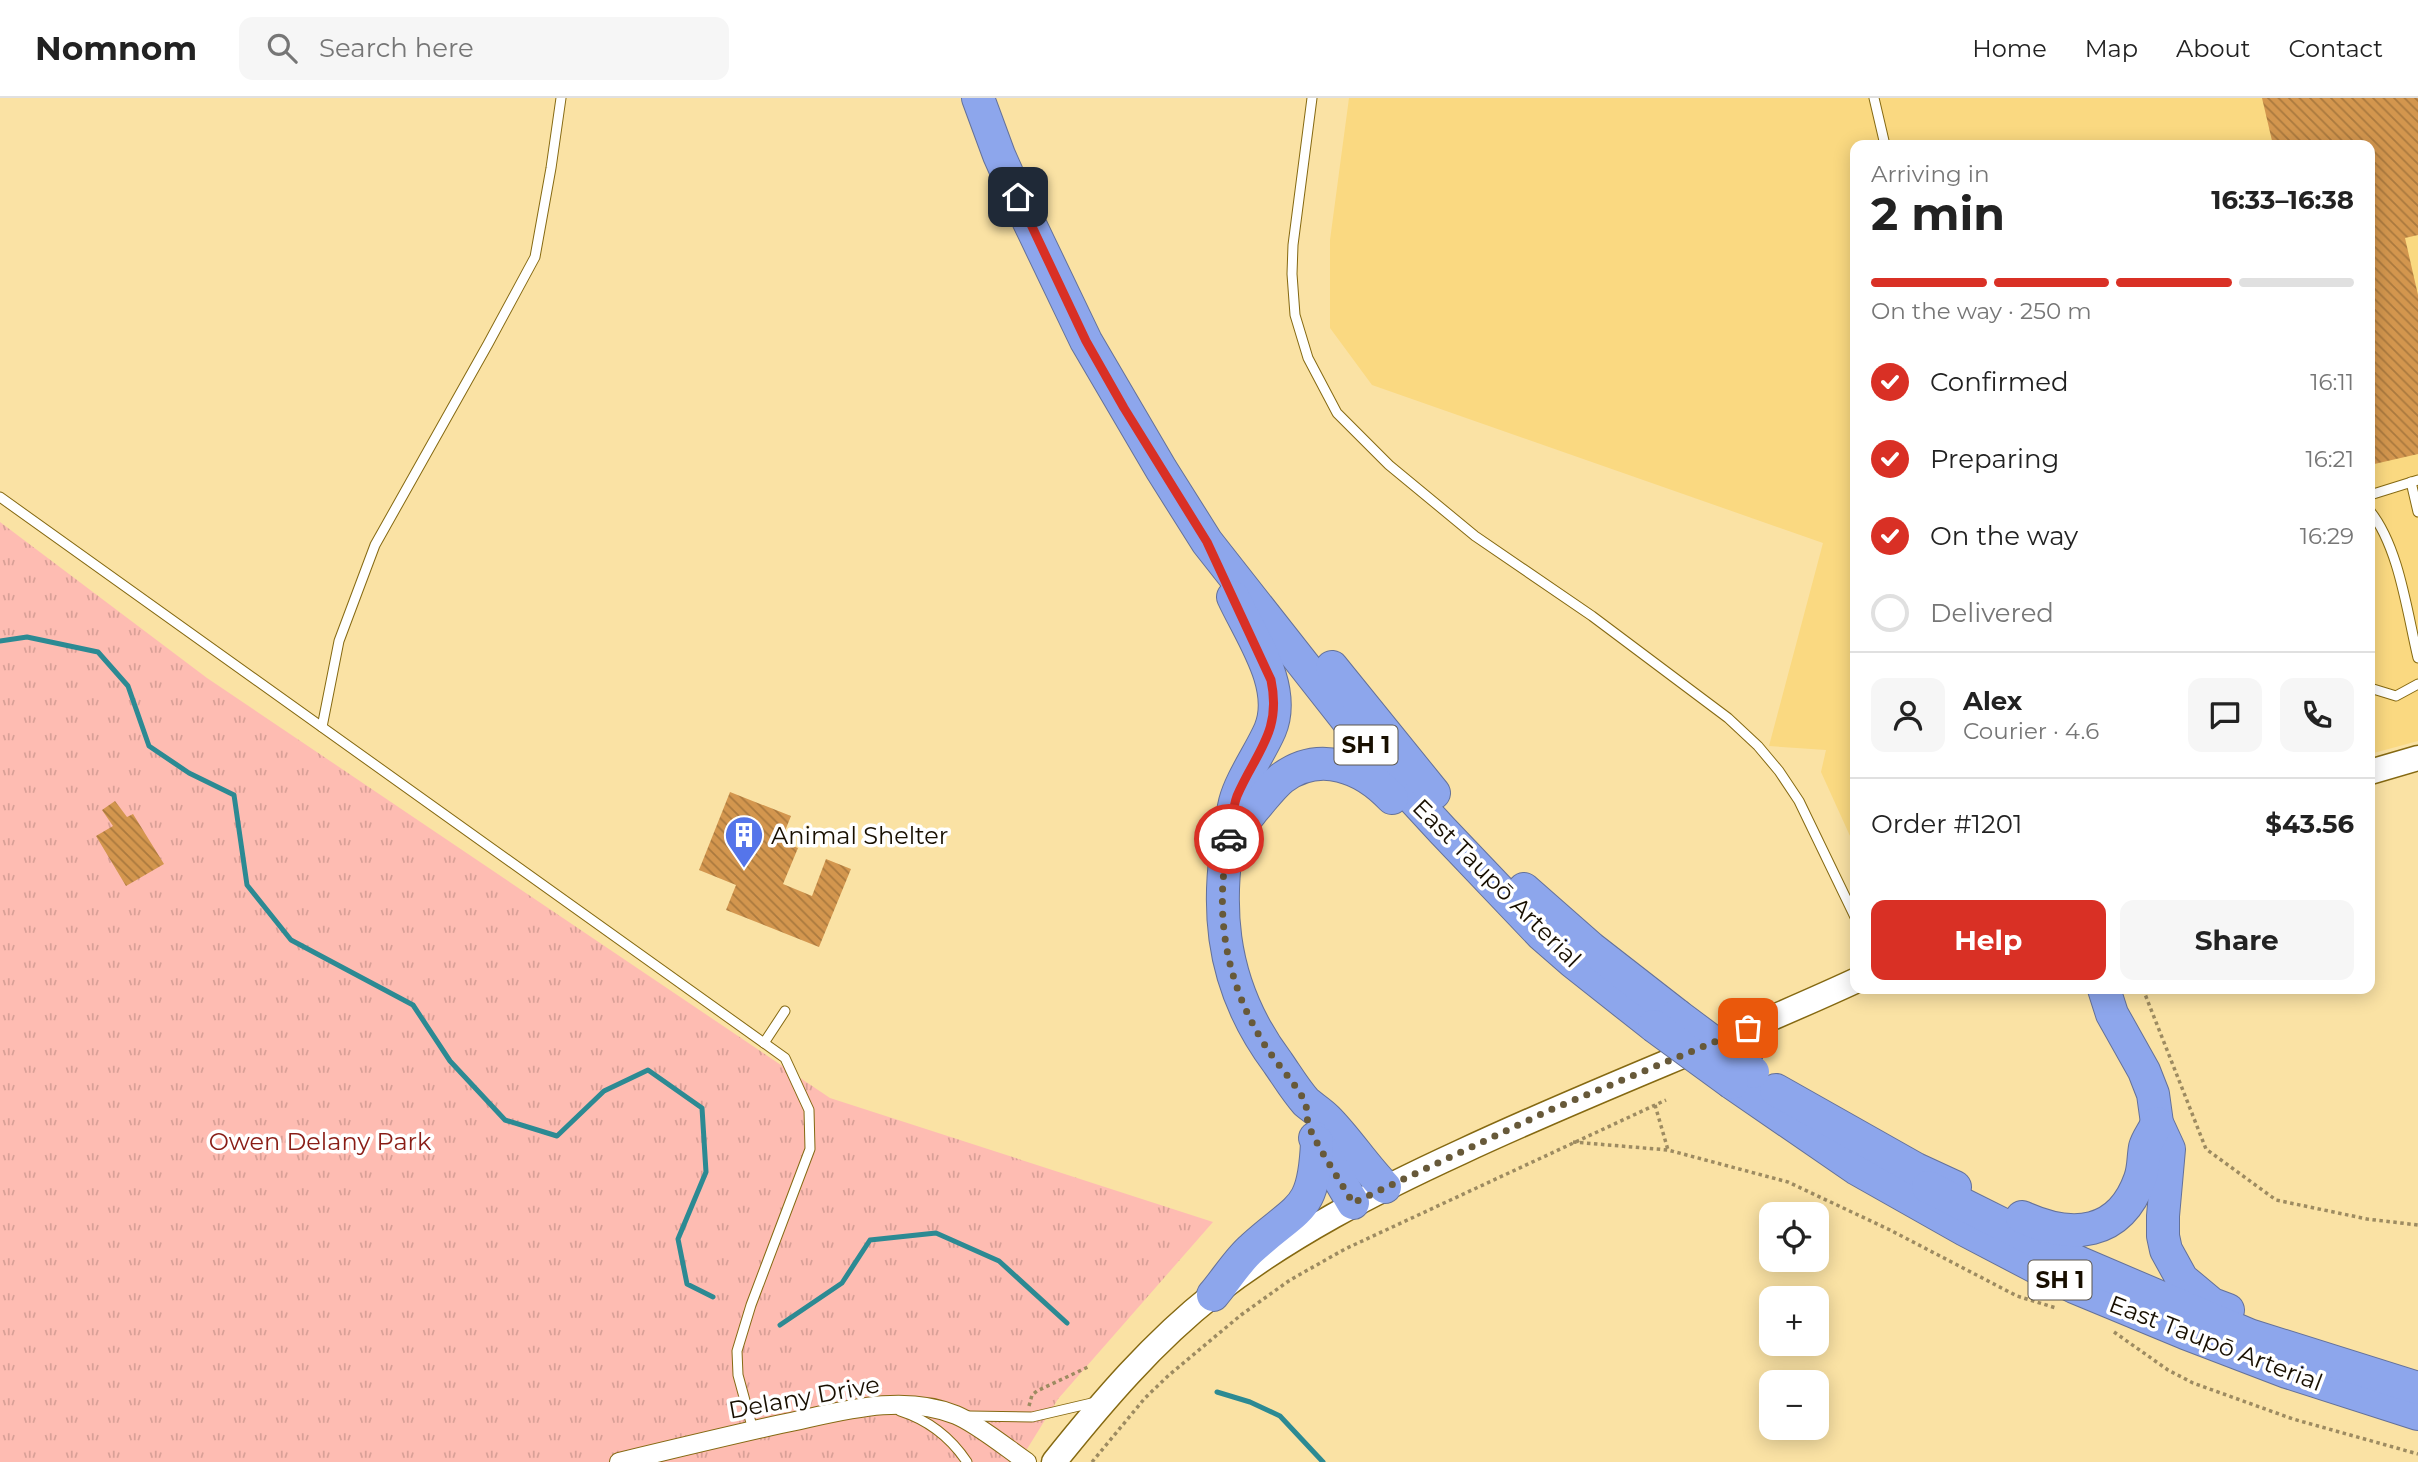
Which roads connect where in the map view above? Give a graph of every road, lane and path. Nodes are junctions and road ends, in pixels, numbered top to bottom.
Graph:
1 (561, 98) edge
2 (978, 98) edge
3 (992, 98) edge
4 (1312, 98) edge
5 (1874, 98) edge
6 (1884, 140) edge
7 (2414, 481) edge
8 (2375, 493) edge
9 (0, 497) edge
10 (2418, 512) edge
11 (2375, 518) edge
12 (1207, 542) junction
13 (2418, 658) edge
14 (2418, 684) edge
15 (2375, 690) edge
16 (322, 727) junction
17 (2418, 758) edge
18 (2375, 771) edge
19 (1231, 833) junction
20 (1850, 907) edge
21 (1542, 934) junction
22 (1850, 983) edge
23 (2145, 994) edge
24 (2108, 1001) edge
25 (785, 1011) dead end
26 (1666, 1021) junction
27 (764, 1043) junction
28 (1754, 1082) junction
29 (1667, 1100) dead end
30 (1305, 1101) junction
31 (1655, 1105) junction
32 (2157, 1123) junction
33 (1317, 1142) junction
34 (1573, 1142) junction
35 (1668, 1150) junction
36 (1385, 1187) junction
37 (1353, 1203) junction
38 (2418, 1225) edge
39 (1213, 1295) junction
40 (2059, 1308) dead end
41 (2112, 1331) dead end
42 (1088, 1367) dead end
43 (2418, 1387) edge
44 (1104, 1400) junction
45 (883, 1405) junction
46 (1029, 1413) dead end
47 (2418, 1414) edge
48 (956, 1415) junction
49 (753, 1430) junction
50 (2418, 1454) edge
51 (619, 1462) edge
52 (967, 1462) edge
53 (1027, 1462) edge
54 (1054, 1462) edge
55 (1092, 1462) edge

1 - 16 lane
2 - 12 highway, East Taupō Arterial / SH 1
3 - 26 highway, East Taupō Arterial / SH 1
4 - 20 lane
5 - 6 lane
7 - 8 lane
7 - 10 lane
9 - 16 lane
11 - 13 lane
12 - 19 highway
12 - 21 highway, East Taupō Arterial / SH 1
14 - 15 lane
16 - 27 lane
17 - 18 main road
19 - 21 highway
19 - 30 highway
21 - 26 highway, East Taupō Arterial / SH 1
22 - 36 main road
23 - 38 path
24 - 32 highway
25 - 27 lane
26 - 28 highway, East Taupō Arterial / SH 1, bridge
27 - 49 lane
28 - 32 highway
28 - 43 highway, East Taupō Arterial / SH 1
28 - 47 highway, East Taupō Arterial / SH 1
29 - 31 path
30 - 33 highway
30 - 36 highway
31 - 34 path
31 - 35 path
32 - 43 highway
33 - 37 highway
33 - 39 highway
34 - 35 path
34 - 55 path
35 - 40 path
36 - 37 main road
37 - 39 main road
39 - 44 main road
41 - 50 path
42 - 46 path
44 - 48 lane
44 - 54 main road
45 - 48 street, Delany Drive
45 - 49 street, Delany Drive
45 - 52 lane
48 - 53 street, Delany Drive
49 - 51 street, Delany Drive

